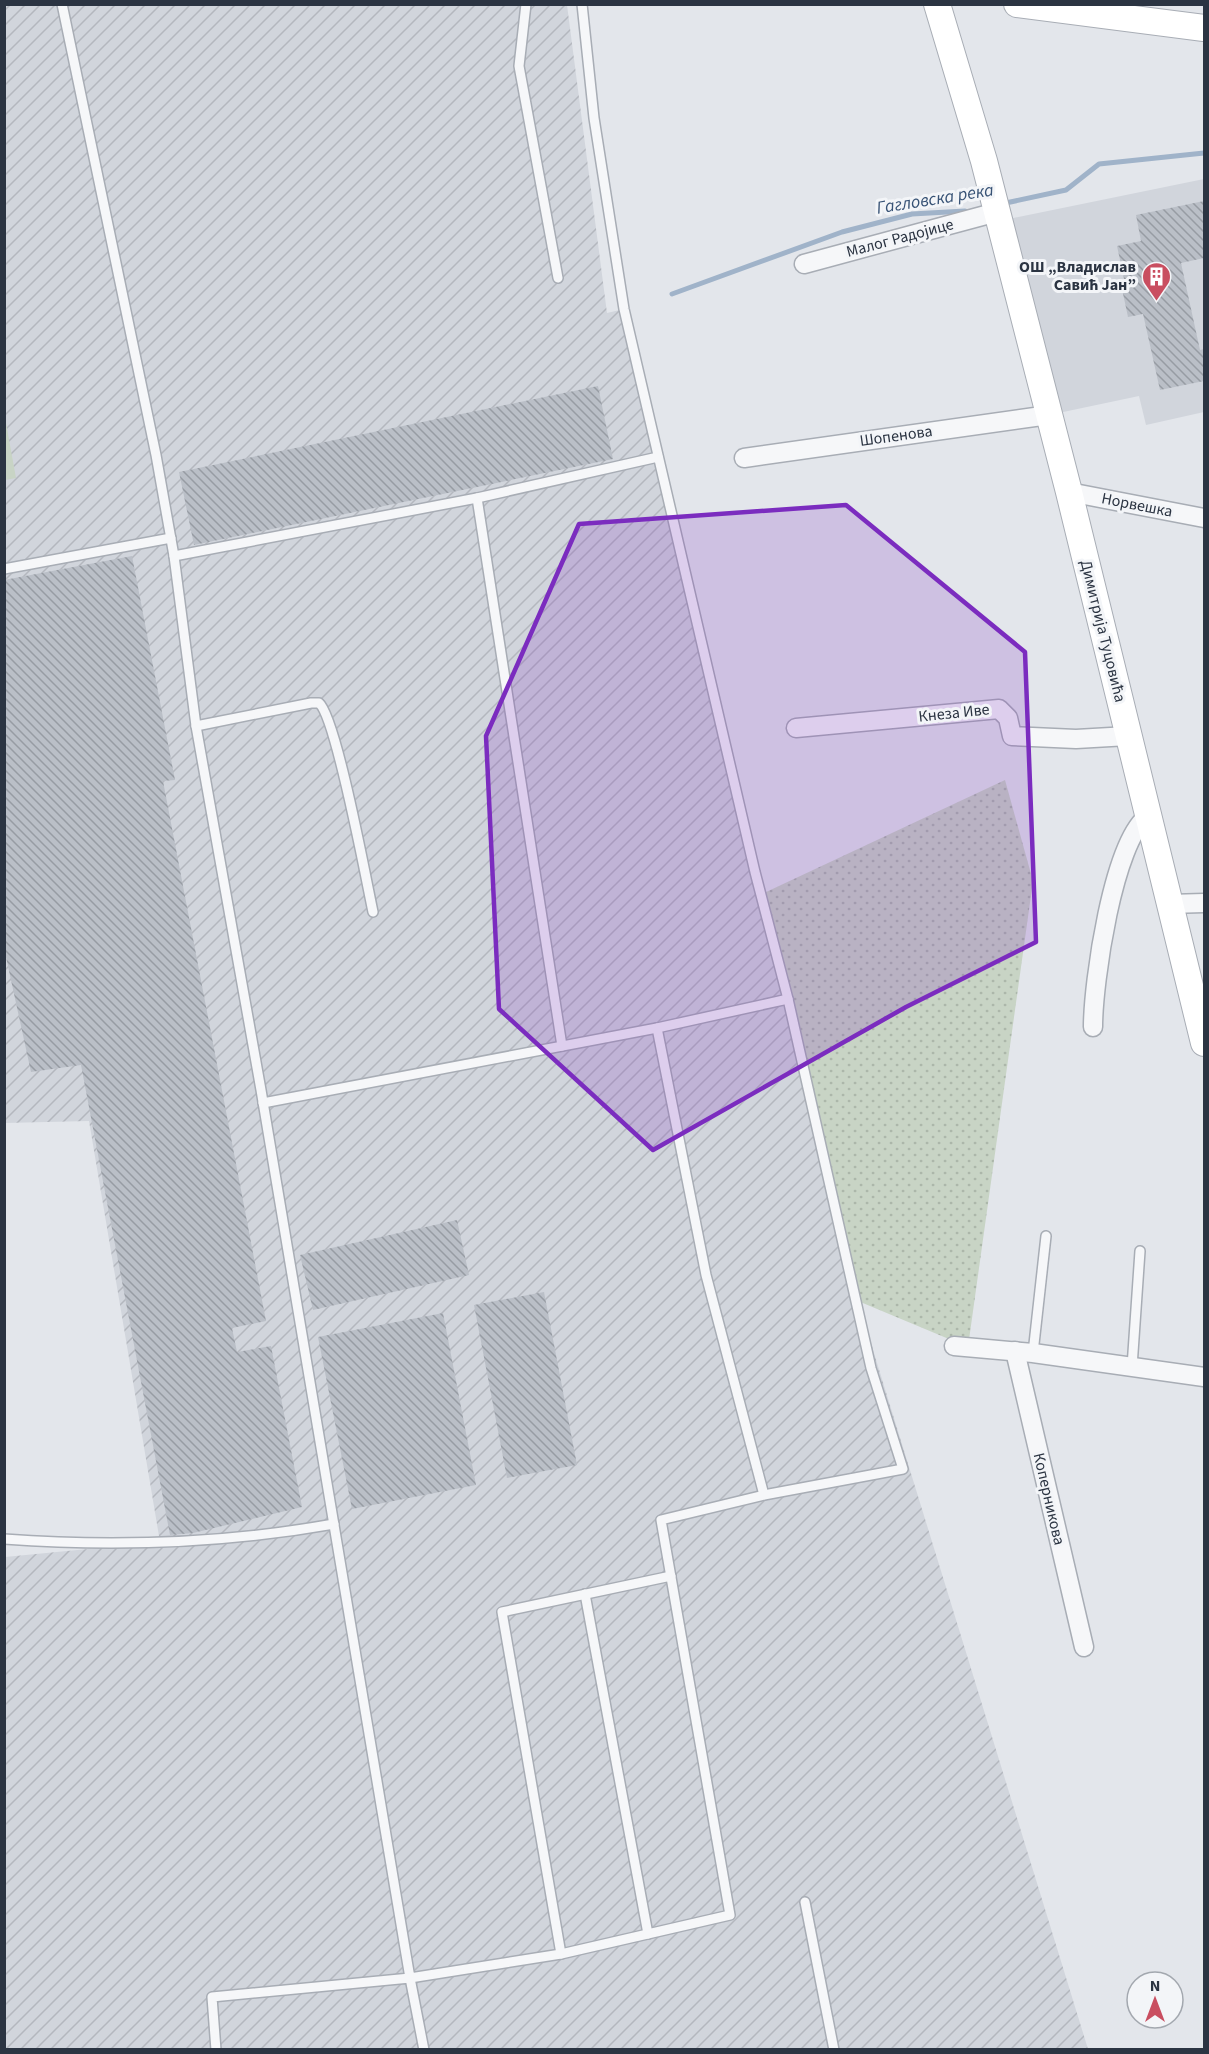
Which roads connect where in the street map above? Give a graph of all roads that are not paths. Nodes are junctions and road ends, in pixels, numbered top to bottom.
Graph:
1 (62, 4) edge
2 (526, 4) edge
3 (582, 4) edge
4 (937, 4) edge
5 (1017, 4) edge
6 (1204, 28) edge
7 (998, 217) junction
8 (804, 264) dead end
9 (558, 279) dead end
10 (1049, 415) junction
11 (658, 457) junction
12 (744, 458) dead end
13 (1069, 492) junction
14 (477, 498) junction
15 (1204, 518) edge
16 (171, 538) junction
17 (174, 556) junction
18 (4, 569) edge
19 (196, 726) junction
20 (796, 728) dead end
21 (1128, 736) junction
22 (1148, 816) junction
23 (1204, 903) edge
24 (1169, 904) junction
25 (373, 912) dead end
26 (788, 999) junction
27 (1093, 1027) dead end
28 (657, 1028) junction
29 (1204, 1042) edge
30 (562, 1046) junction
31 (263, 1103) junction
32 (1046, 1236) dead end
33 (1140, 1251) dead end
34 (954, 1346) dead end
35 (1024, 1352) junction
36 (1132, 1366) junction
37 (1204, 1377) edge
38 (764, 1495) junction
39 (334, 1524) junction
40 (4, 1539) edge
41 (671, 1576) junction
42 (585, 1594) junction
43 (1084, 1647) dead end
44 (805, 1902) dead end
45 (648, 1934) junction
46 (561, 1954) junction
47 (410, 1978) junction
48 (216, 2049) edge
49 (424, 2049) edge
50 (834, 2049) edge

1 - 16 lane
2 - 9 lane
3 - 11 lane
4 - 7 street, Димитрија Туцовића
5 - 6 street
7 - 8 street, Малог Радојице
7 - 10 street, Димитрија Туцовића
10 - 12 street, Шопенова
10 - 13 street, Димитрија Туцовића
11 - 14 lane
11 - 26 lane
13 - 15 street, Норвешка
13 - 21 street, Димитрија Туцовића
14 - 17 lane
14 - 30 lane
16 - 17 lane
16 - 18 lane
17 - 19 lane
19 - 25 lane
19 - 31 lane
20 - 21 street, Кнеза Иве
21 - 22 street, Димитрија Туцовића
22 - 24 street, Димитрија Туцовића
22 - 27 street
23 - 24 street
24 - 29 street, Димитрија Туцовића
26 - 28 lane
26 - 38 lane
28 - 30 lane
28 - 38 lane
30 - 31 lane
31 - 39 lane
32 - 35 lane, Коперникова
33 - 36 lane
34 - 35 street
35 - 36 street
35 - 43 street, Коперникова
36 - 37 street
38 - 41 lane
39 - 40 lane
39 - 47 lane
41 - 42 lane
41 - 45 lane
42 - 45 lane
42 - 46 lane
44 - 50 lane
45 - 46 lane
46 - 47 lane
47 - 48 lane
47 - 49 lane

